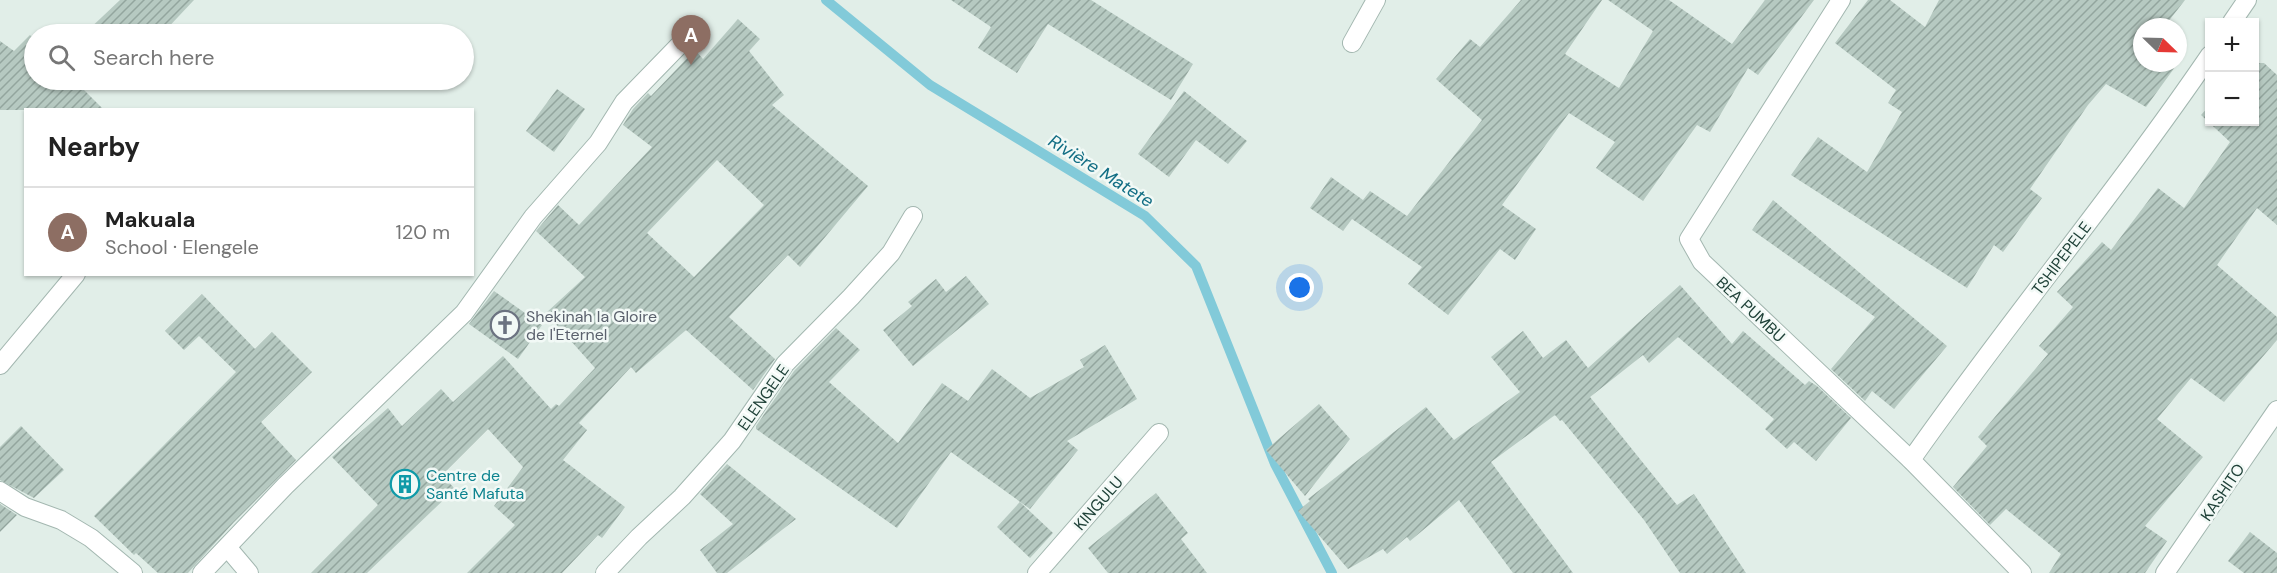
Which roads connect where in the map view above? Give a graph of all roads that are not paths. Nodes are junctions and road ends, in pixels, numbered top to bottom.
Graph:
1 (1376, 0) edge
2 (1841, 0) edge
3 (2247, 0) edge
4 (2235, 18) edge
5 (694, 30) dead end
6 (1352, 43) dead end
7 (2205, 62) edge
8 (913, 216) dead end
9 (74, 276) edge
10 (0, 365) edge
11 (2277, 410) edge
12 (1159, 433) dead end
13 (1911, 460) junction
14 (0, 490) edge
15 (227, 547) junction
16 (133, 573) edge
17 (202, 573) edge
18 (249, 573) edge
19 (605, 573) edge
20 (1037, 573) edge
21 (2022, 573) edge
22 (2165, 573) edge

1 - 6 street
2 - 13 street, BEA PUMBU
3 - 4 street
5 - 15 street
7 - 13 street, TSHIPEPELE
8 - 19 street, ELENGELE
9 - 10 street
11 - 22 street, KASHITO
12 - 20 street, KINGULU
13 - 21 street, BEA PUMBU
14 - 16 street
15 - 17 street
15 - 18 street

